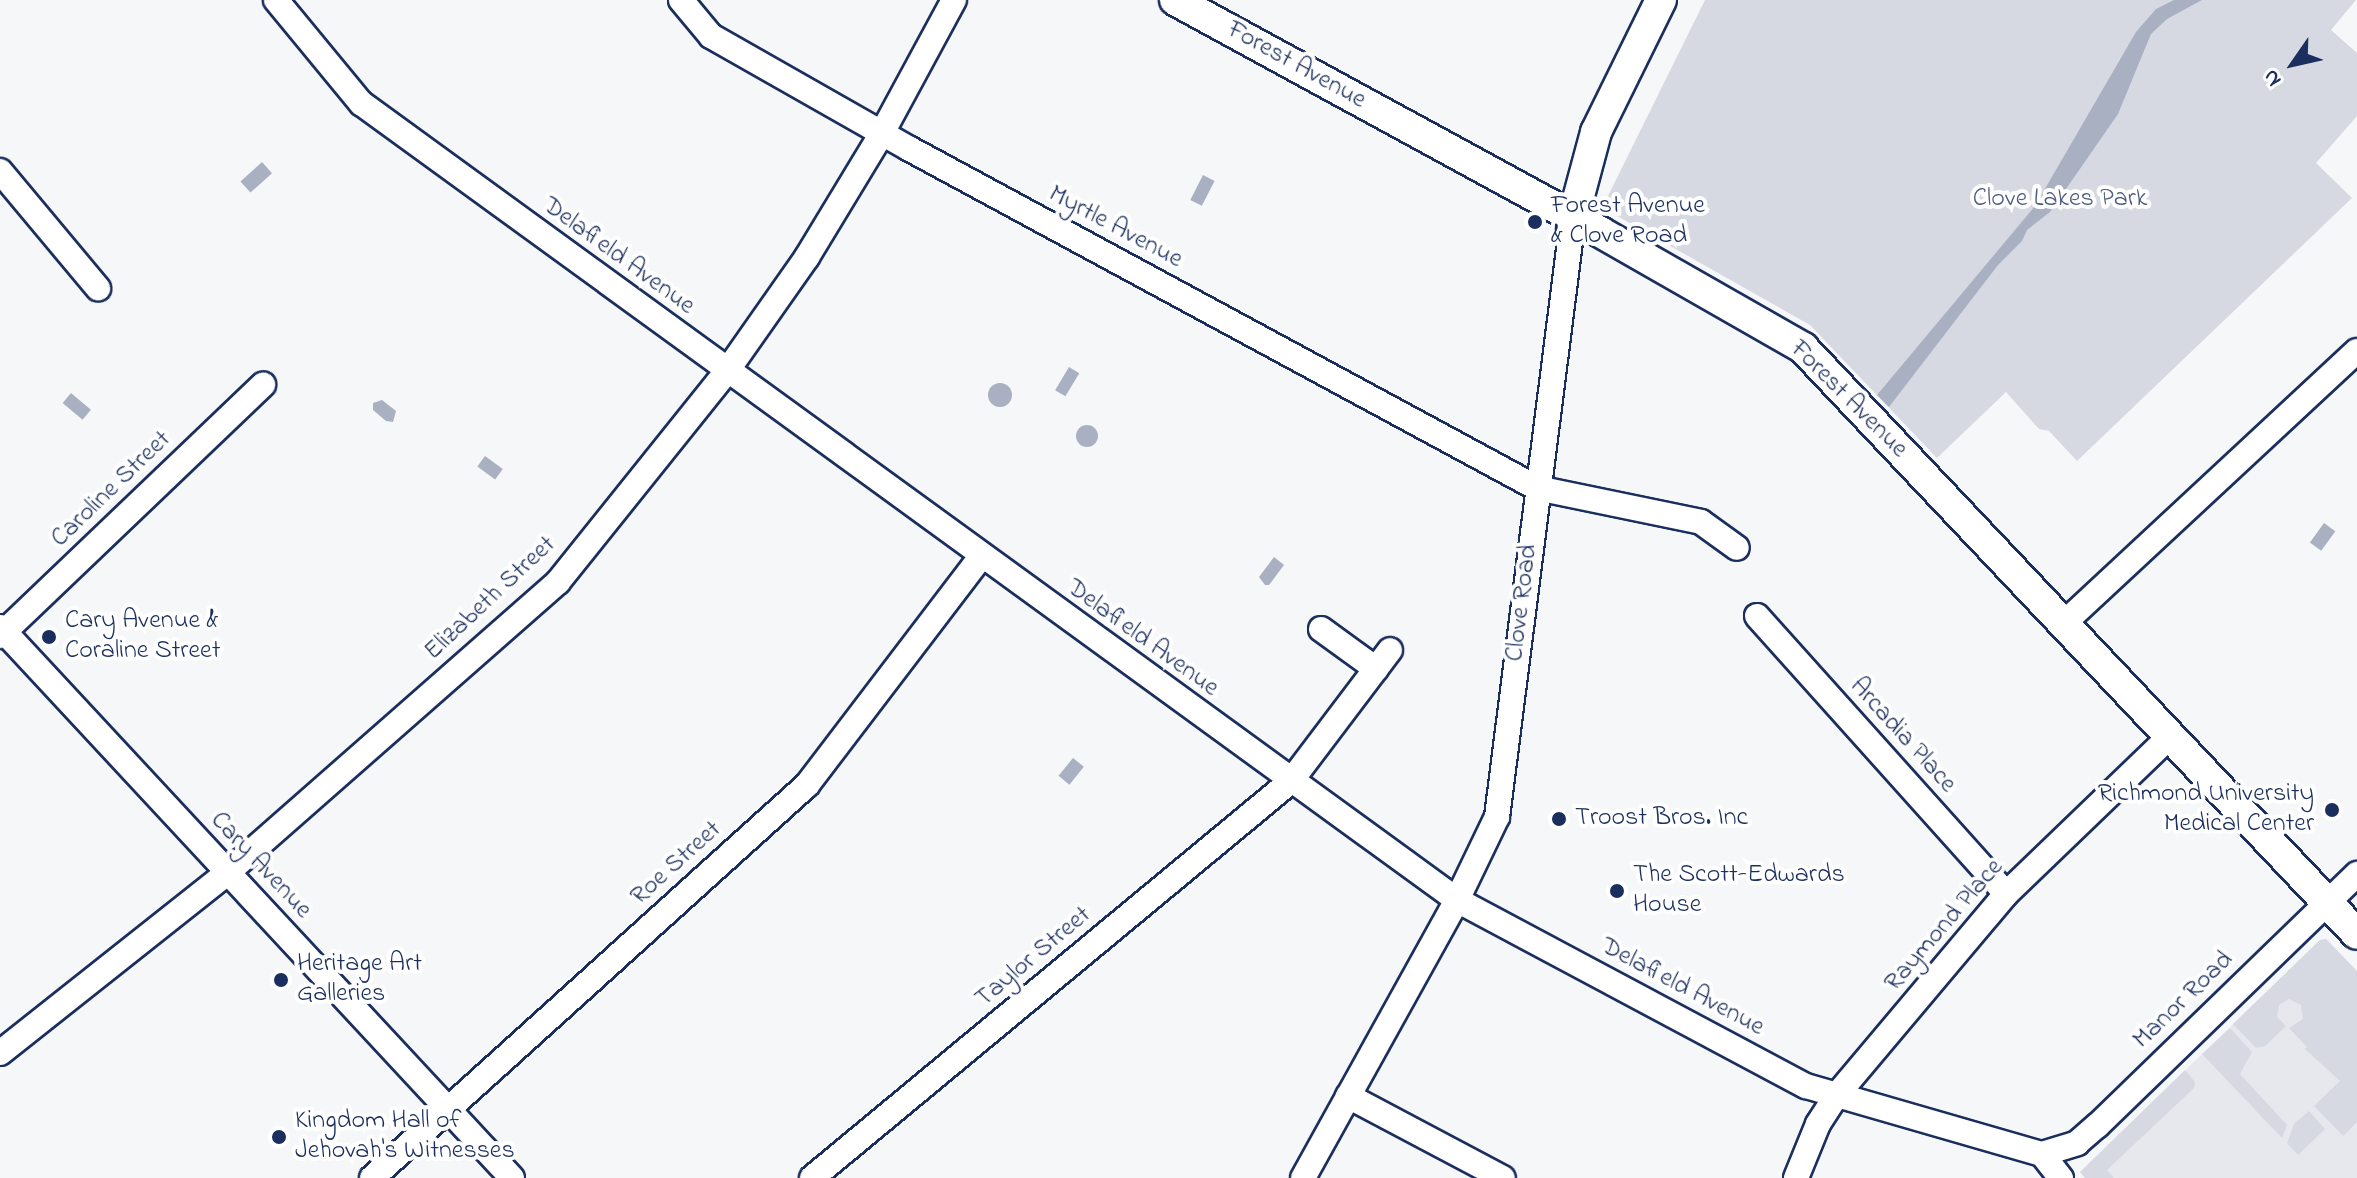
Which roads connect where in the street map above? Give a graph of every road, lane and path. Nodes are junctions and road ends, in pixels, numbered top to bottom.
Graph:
1 (276, 0) edge
2 (681, 0) edge
3 (954, 0) edge
4 (1175, 0) edge
5 (1661, 0) edge
6 (882, 133) junction
7 (0, 171) edge
8 (1573, 218) junction
9 (98, 288) dead end
10 (2357, 351) edge
11 (727, 371) junction
12 (263, 385) dead end
13 (1537, 488) junction
14 (1737, 548) dead end
15 (981, 557) junction
16 (1757, 616) dead end
17 (2063, 624) junction
18 (1321, 629) dead end
19 (1, 631) edge
20 (2170, 736) junction
21 (1291, 781) junction
22 (228, 872) junction
23 (2357, 874) edge
24 (2006, 894) junction
25 (1457, 900) junction
26 (2327, 903) junction
27 (2357, 934) edge
28 (0, 1053) edge
29 (1348, 1096) junction
30 (1836, 1096) junction
31 (448, 1108) junction
32 (2042, 1154) junction
33 (372, 1178) edge
34 (512, 1178) edge
35 (812, 1178) edge
36 (1303, 1178) edge
37 (1503, 1178) edge
38 (1796, 1178) edge
39 (2061, 1178) edge

1 - 11 street, Delafield Avenue
2 - 6 street, Myrtle Avenue
3 - 6 street, Elizabeth Street
4 - 8 main road, Forest Avenue
5 - 8 main road, Clove Road
6 - 11 street, Elizabeth Street
6 - 13 street, Myrtle Avenue
7 - 9 street
8 - 13 street, Clove Road
8 - 17 main road, Forest Avenue
10 - 17 street
11 - 15 street, Delafield Avenue
11 - 22 street, Elizabeth Street
12 - 19 street, Caroline Street
13 - 14 street, Myrtle Avenue
13 - 25 street, Clove Road
15 - 21 street, Delafield Avenue
15 - 31 street, Roe Street
16 - 24 street, Arcadia Place
17 - 20 main road, Forest Avenue
18 - 21 street, Taylor Street
19 - 22 street, Cary Avenue
20 - 24 street, Raymond Place
20 - 26 main road, Forest Avenue
21 - 25 street, Delafield Avenue
21 - 35 street, Taylor Street
22 - 28 street, Elizabeth Street
22 - 31 street, Cary Avenue
23 - 26 street, Manor Road
24 - 30 street, Raymond Place
25 - 29 street, Clove Road
25 - 30 street, Delafield Avenue
26 - 27 main road, Forest Avenue
26 - 32 street, Manor Road
29 - 36 street, Clove Road
29 - 37 street
30 - 32 street, Delafield Avenue
30 - 38 street, Raymond Place
31 - 33 street, Roe Street
31 - 34 street, Cary Avenue
32 - 39 street

